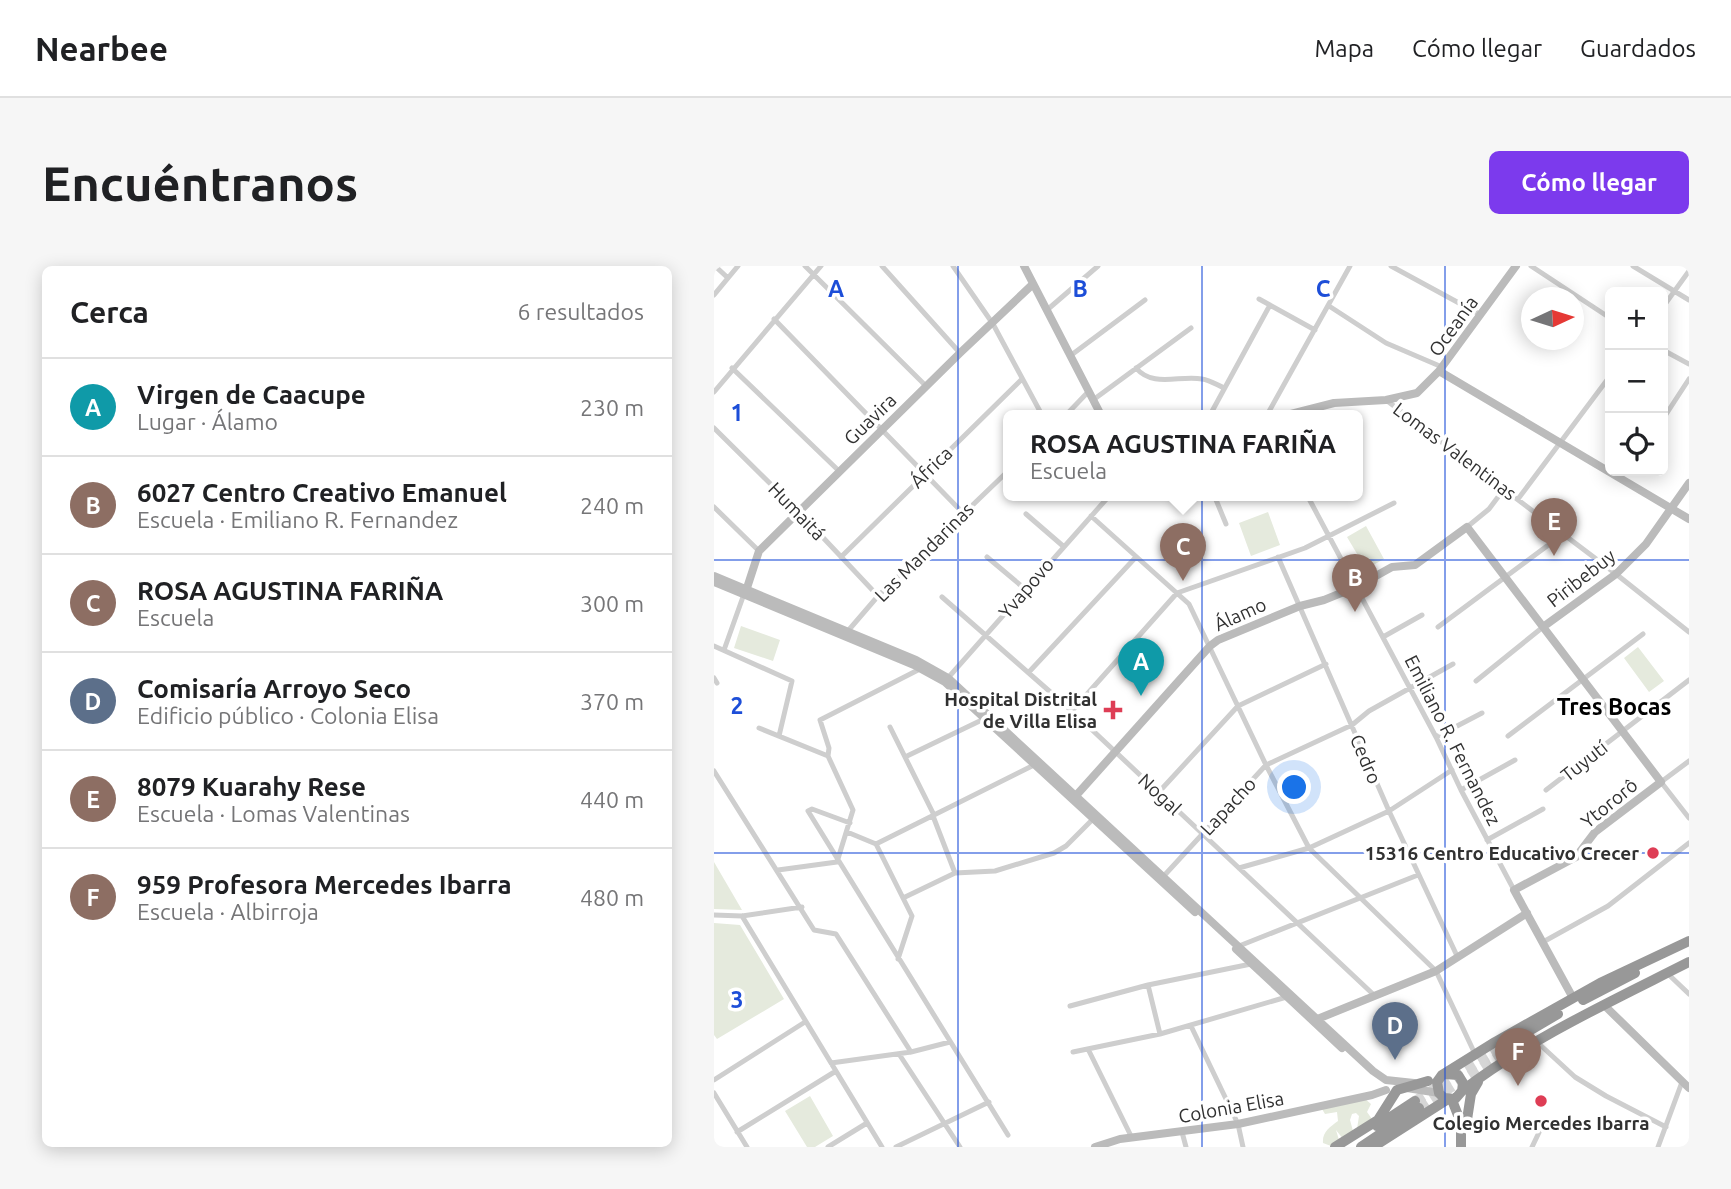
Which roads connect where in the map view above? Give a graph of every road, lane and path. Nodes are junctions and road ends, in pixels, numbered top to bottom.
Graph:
1 (715, 266) edge
2 (738, 266) edge
3 (805, 266) edge
4 (821, 266) edge
5 (882, 266) edge
6 (953, 266) edge
7 (1024, 266) edge
8 (1098, 266) edge
9 (1350, 266) edge
10 (1391, 266) edge
11 (1516, 266) edge
12 (1531, 266) edge
13 (1633, 266) edge
14 (1689, 271) edge
15 (814, 275) junction
16 (729, 278) junction
17 (1033, 284) junction
18 (1675, 292) junction
19 (714, 295) edge
20 (1259, 299) dead end
21 (1145, 300) dead end
22 (1689, 300) edge
23 (1668, 301) edge
24 (1270, 305) junction
25 (1329, 306) junction
26 (1047, 310) junction
27 (1481, 315) junction
28 (1605, 315) edge
29 (774, 319) junction
30 (993, 324) junction
31 (1191, 328) dead end
32 (1315, 330) junction
33 (960, 353) junction
34 (1668, 353) edge
35 (1070, 356) junction
36 (1689, 364) edge
37 (732, 368) junction
38 (1136, 368) junction
39 (1440, 369) junction
40 (1023, 379) junction
41 (1689, 379) edge
42 (1605, 383) edge
43 (926, 386) junction
44 (1224, 388) junction
45 (714, 392) edge
46 (1091, 396) junction
47 (1386, 400) junction
48 (1039, 410) edge
49 (1073, 410) edge
50 (1098, 410) edge
51 (1213, 410) edge
52 (1270, 410) edge
53 (1307, 410) edge
54 (1667, 413) edge
55 (714, 428) edge
56 (881, 430) junction
57 (1560, 443) junction
58 (839, 471) junction
59 (924, 473) junction
60 (1003, 476) edge
61 (1689, 483) edge
62 (1504, 489) junction
63 (1518, 499) junction
64 (1105, 501) edge
65 (1217, 501) edge
66 (1310, 501) edge
67 (1394, 503) dead end
68 (714, 507) edge
69 (1670, 508) junction
70 (798, 511) junction
71 (963, 513) junction
72 (1026, 514) dead end
73 (1091, 516) junction
74 (1689, 519) edge
75 (1226, 524) dead end
76 (1467, 527) junction
77 (1329, 537) junction
78 (1063, 546) junction
79 (1547, 546) dead end
80 (759, 551) junction
81 (841, 556) junction
82 (987, 556) dead end
83 (1136, 557) junction
84 (1278, 557) junction
85 (1616, 574) junction
86 (714, 576) edge
87 (1506, 578) junction
88 (714, 582) edge
89 (1356, 587) junction
90 (1025, 589) junction
91 (745, 592) junction
92 (1177, 593) junction
93 (878, 596) junction
94 (942, 597) dead end
95 (1300, 606) junction
96 (1422, 615) dead end
97 (1438, 627) dead end
98 (1544, 627) junction
99 (1689, 632) edge
100 (845, 634) junction
101 (986, 634) junction
102 (1643, 634) dead end
103 (1383, 637) junction
104 (714, 646) edge
105 (1210, 646) junction
106 (724, 650) junction
107 (1326, 664) junction
108 (1453, 664) dead end
109 (923, 666) junction
110 (1029, 672) junction
111 (947, 680) junction
112 (1583, 680) junction
113 (1689, 680) edge
114 (1476, 681) dead end
115 (1408, 688) junction
116 (1238, 706) junction
117 (1072, 711) junction
118 (1482, 713) dead end
119 (988, 717) junction
120 (1352, 724) junction
121 (890, 727) dead end
122 (759, 728) dead end
123 (1622, 731) junction
124 (779, 736) junction
125 (1508, 736) dead end
126 (1436, 737) junction
127 (1114, 751) junction
128 (828, 756) junction
129 (905, 757) junction
130 (1515, 760) dead end
131 (1689, 761) edge
132 (1038, 763) junction
133 (1266, 765) junction
134 (1452, 770) junction
135 (714, 771) edge
136 (1661, 782) junction
137 (1461, 790) junction
138 (1546, 790) dead end
139 (1158, 793) junction
140 (1074, 796) junction
141 (1543, 809) dead end
142 (1389, 811) junction
143 (933, 815) junction
144 (1689, 817) edge
145 (1094, 818) junction
146 (850, 823) junction
147 (847, 832) junction
148 (1203, 833) junction
149 (1487, 840) junction
150 (876, 844) junction
151 (1689, 844) edge
152 (1309, 848) junction
153 (837, 862) junction
154 (1239, 868) junction
155 (778, 870) junction
156 (955, 873) junction
157 (1418, 875) junction
158 (1162, 877) junction
159 (1514, 890) junction
160 (903, 898) junction
161 (1361, 899) junction
162 (802, 907) junction
163 (1527, 913) junction
164 (714, 915) edge
165 (741, 916) junction
166 (1298, 923) junction
167 (1689, 941) edge
168 (1543, 942) junction
169 (1239, 946) junction
170 (1689, 947) edge
171 (1689, 956) edge
172 (898, 958) junction
173 (1458, 958) junction
174 (1249, 959) junction
175 (1689, 962) edge
176 (1436, 971) junction
177 (1667, 973) junction
178 (1148, 985) junction
179 (1689, 994) edge
180 (1290, 996) junction
181 (1375, 996) junction
182 (1573, 998) junction
183 (1604, 1005) junction
184 (1070, 1006) dead end
185 (1316, 1020) junction
186 (806, 1022) junction
187 (1191, 1026) junction
188 (1160, 1034) junction
189 (950, 1042) junction
190 (1537, 1042) junction
191 (1088, 1049) junction
192 (911, 1052) junction
193 (1073, 1052) dead end
194 (899, 1054) junction
195 (1475, 1054) junction
196 (831, 1063) junction
197 (835, 1071) junction
198 (1442, 1076) junction
199 (1482, 1076) junction
200 (714, 1080) edge
201 (1428, 1081) junction
202 (1686, 1085) edge
203 (1385, 1087) junction
204 (1403, 1088) junction
205 (714, 1093) edge
206 (1372, 1095) junction
207 (1452, 1096) junction
208 (989, 1102) junction
209 (1386, 1106) junction
210 (1437, 1106) junction
211 (1459, 1116) junction
212 (867, 1123) junction
213 (945, 1124) junction
214 (1238, 1124) junction
215 (1543, 1124) dead end
216 (1666, 1127) junction
217 (737, 1132) junction
218 (1182, 1132) junction
219 (1007, 1135) dead end
220 (1132, 1138) junction
221 (747, 1147) edge
222 (828, 1147) edge
223 (881, 1147) edge
224 (896, 1147) edge
225 (960, 1147) edge
226 (1095, 1147) edge
227 (1186, 1147) edge
228 (1243, 1147) edge
229 (1335, 1147) edge
230 (1346, 1147) edge
231 (1361, 1147) edge
232 (1373, 1147) edge
233 (1461, 1147) edge
234 (1532, 1147) edge
235 (1658, 1147) edge

1 - 16 street
2 - 16 street
3 - 15 street
4 - 15 street
5 - 33 street
6 - 30 street
7 - 17 street
8 - 26 street
9 - 25 street
10 - 27 street
11 - 27 street, Oceanía
12 - 28 street
13 - 18 street
14 - 18 street
15 - 29 street
15 - 43 street
16 - 19 street
17 - 26 street
17 - 30 street, Guavira
18 - 22 street
18 - 23 street
20 - 24 street
21 - 35 street
24 - 32 street
24 - 44 street
25 - 32 street
25 - 39 street
26 - 35 street
27 - 39 street, Oceanía
29 - 37 street
29 - 56 street
30 - 33 street, Guavira
30 - 40 street
31 - 38 street
32 - 52 street
33 - 43 street, Guavira
34 - 36 street
35 - 46 street
37 - 45 street
37 - 58 street
38 - 44 street
38 - 46 street
39 - 47 street, Oceanía
39 - 57 street
40 - 48 street
40 - 59 street, África
41 - 54 street
42 - 57 street
43 - 56 street, Guavira
44 - 51 street
46 - 49 street
46 - 50 street
47 - 53 street, Oceanía
47 - 62 street, Lomas Valentinas
55 - 70 street, Humaitá
56 - 58 street, Guavira
56 - 59 street
57 - 63 street
57 - 69 street
58 - 70 street, Guavira
59 - 71 street
59 - 81 street, África
60 - 71 street, Las Mandarinas
61 - 69 street, Piribebuy
62 - 63 street, Lomas Valentinas
62 - 76 street
63 - 85 street, Lomas Valentinas
64 - 73 street, Yvapovo
65 - 75 street
66 - 77 street, Emiliano R. Fernandez
67 - 77 street
68 - 80 street
69 - 74 street
69 - 85 street, Piribebuy
70 - 80 street, Guavira
70 - 81 street, Humaitá
71 - 93 street, Las Mandarinas
72 - 78 street
73 - 78 street, Yvapovo
73 - 83 street
76 - 87 street
76 - 89 street, Álamo
77 - 84 street
77 - 89 street, Emiliano R. Fernandez
78 - 90 street, Yvapovo
79 - 87 street
80 - 91 street, Guavira
81 - 93 street, Humaitá
82 - 90 street
83 - 92 street
83 - 110 street
84 - 92 street
84 - 95 street, Cedro
85 - 98 street, Piribebuy
85 - 99 street, Lomas Valentinas
86 - 91 street
87 - 97 street
87 - 98 street
88 - 91 street
89 - 95 street, Álamo
89 - 103 street, Emiliano R. Fernandez
90 - 101 street, Yvapovo
91 - 100 street
91 - 106 street
92 - 105 street
92 - 117 street
93 - 100 street, Las Mandarinas
94 - 101 street, Nogal
95 - 105 street, Álamo
95 - 107 street, Cedro
96 - 103 street
98 - 112 street
98 - 114 street, Piribebuy
100 - 109 street
101 - 110 street, Nogal
101 - 111 street, Yvapovo
102 - 112 street
103 - 115 street, Emiliano R. Fernandez
104 - 106 street
105 - 116 street
105 - 127 street, Álamo
106 - 124 street
107 - 116 street
107 - 120 street, Cedro
108 - 115 street, Lapacho
109 - 111 street
109 - 128 street
110 - 117 street, Nogal
111 - 119 street
112 - 123 street
112 - 125 street
113 - 123 street, Tuyutí
115 - 120 street, Lapacho
115 - 126 street, Emiliano R. Fernandez
116 - 133 street
116 - 139 street
117 - 127 street, Nogal
118 - 126 street
119 - 129 street
119 - 132 street
120 - 133 street, Lapacho
120 - 142 street, Cedro
121 - 129 street
122 - 124 street
123 - 136 street
123 - 138 street, Tuyutí
124 - 128 street
126 - 134 street, Emiliano R. Fernandez
127 - 139 street, Nogal
127 - 140 street, Álamo
128 - 146 street
129 - 143 street
130 - 137 street
131 - 136 street, Ytororô
132 - 140 street
132 - 143 street
133 - 148 street, Lapacho
133 - 152 street
134 - 137 street, Emiliano R. Fernandez
134 - 142 street
135 - 155 street
136 - 144 street
136 - 159 street, Ytororô
137 - 149 street, Emiliano R. Fernandez
139 - 148 street, Nogal
140 - 145 street
140 - 158 street
141 - 149 street
142 - 152 street
142 - 157 street, Cedro
143 - 150 street
143 - 156 street
145 - 156 street
145 - 158 street
146 - 147 street
146 - 153 street
147 - 150 street
147 - 153 street
148 - 154 street, Nogal
148 - 158 street, Lapacho
149 - 159 street, Emiliano R. Fernandez
150 - 160 street
151 - 168 street
152 - 154 street
152 - 161 street
153 - 155 street
153 - 172 street
154 - 166 street, Nogal
155 - 162 street
156 - 160 street
157 - 161 street
157 - 173 street, Cedro
158 - 169 street
158 - 174 street
159 - 163 street, Emiliano R. Fernandez
160 - 172 street
161 - 166 street
161 - 176 street
162 - 165 street
162 - 192 street
163 - 168 street, Emiliano R. Fernandez
163 - 173 street
164 - 165 street
165 - 186 street
166 - 169 street
166 - 181 street, Nogal
167 - 182 highway
168 - 182 street, Emiliano R. Fernandez
169 - 174 street
170 - 171 highway
172 - 189 street
173 - 176 street
174 - 178 street
174 - 180 street
175 - 177 highway
176 - 181 street
176 - 195 street
177 - 179 street
177 - 183 highway
178 - 184 street
178 - 188 street
180 - 185 street
180 - 187 street
181 - 185 street
182 - 195 highway
183 - 190 highway
183 - 202 street
185 - 201 street
185 - 203 street
186 - 196 street
186 - 200 street
187 - 188 street
187 - 214 street
188 - 191 street
189 - 192 street
189 - 208 street
190 - 199 highway
190 - 216 street
191 - 193 street
191 - 220 street
192 - 194 street
194 - 196 street
194 - 213 street
195 - 198 highway
196 - 197 street
197 - 212 street
197 - 217 street
198 - 201 street
198 - 207 highway
198 - 207 highway
199 - 207 highway
199 - 207 highway
201 - 204 highway
202 - 216 street
203 - 204 street
203 - 206 street, Colonia Elisa
203 - 209 street
204 - 207 street
204 - 209 highway
205 - 217 street
206 - 209 street
206 - 214 street, Colonia Elisa
207 - 210 highway
207 - 211 highway
208 - 213 street
208 - 219 street
209 - 229 highway
210 - 211 highway
210 - 232 highway
211 - 233 highway
212 - 222 street
212 - 223 street
213 - 224 street
213 - 225 street
214 - 218 street, Colonia Elisa
214 - 228 street
215 - 234 street
216 - 235 street
217 - 221 street
218 - 220 street, Colonia Elisa
218 - 227 street
220 - 226 street, Colonia Elisa
230 - 231 highway

